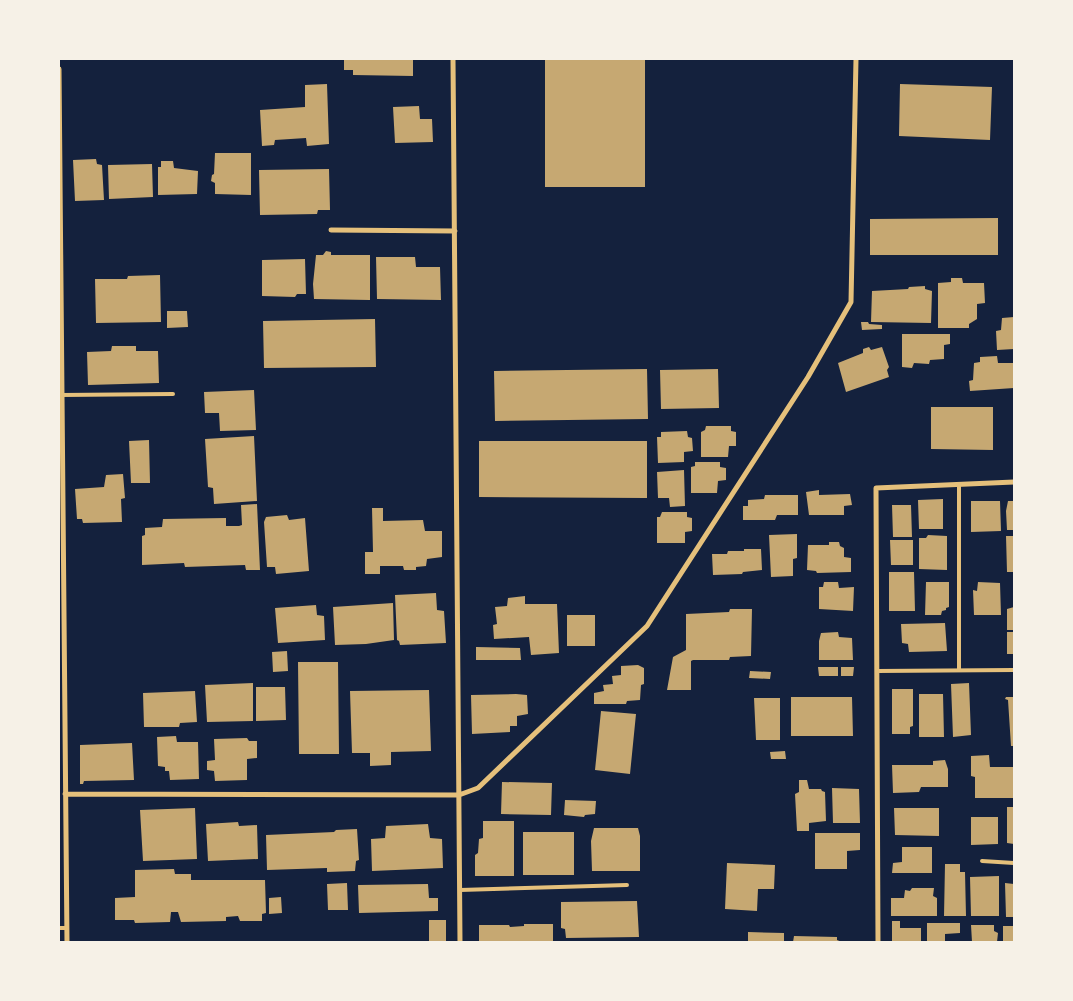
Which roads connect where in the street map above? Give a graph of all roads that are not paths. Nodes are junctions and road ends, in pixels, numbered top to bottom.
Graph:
1 (453, 59) edge
2 (856, 59) edge
3 (59, 69) edge
4 (59, 219) edge
5 (331, 230) dead end
6 (454, 231) junction
7 (60, 351) edge
8 (173, 394) dead end
9 (61, 395) junction
10 (1014, 482) edge
11 (959, 485) junction
12 (61, 518) edge
13 (61, 657) edge
14 (959, 670) junction
15 (1014, 670) edge
16 (877, 672) junction
17 (65, 794) junction
18 (459, 795) junction
19 (59, 826) edge
20 (66, 826) junction
21 (982, 861) dead end
22 (1014, 863) edge
23 (627, 885) dead end
24 (460, 890) junction
25 (59, 928) edge
26 (67, 928) junction
27 (67, 942) edge
28 (460, 942) edge
29 (878, 942) edge

1 - 6 street
2 - 18 street
3 - 4 street
4 - 7 street
5 - 6 street
6 - 18 street
7 - 9 street
8 - 9 lane
9 - 12 street
10 - 11 street
11 - 14 lane
11 - 16 street
12 - 13 street
13 - 17 street
14 - 15 lane
14 - 16 lane
16 - 29 street
17 - 18 street
17 - 20 street
18 - 24 street
19 - 20 street
20 - 26 street
21 - 22 lane
23 - 24 lane
24 - 28 street
25 - 26 lane
26 - 27 street

